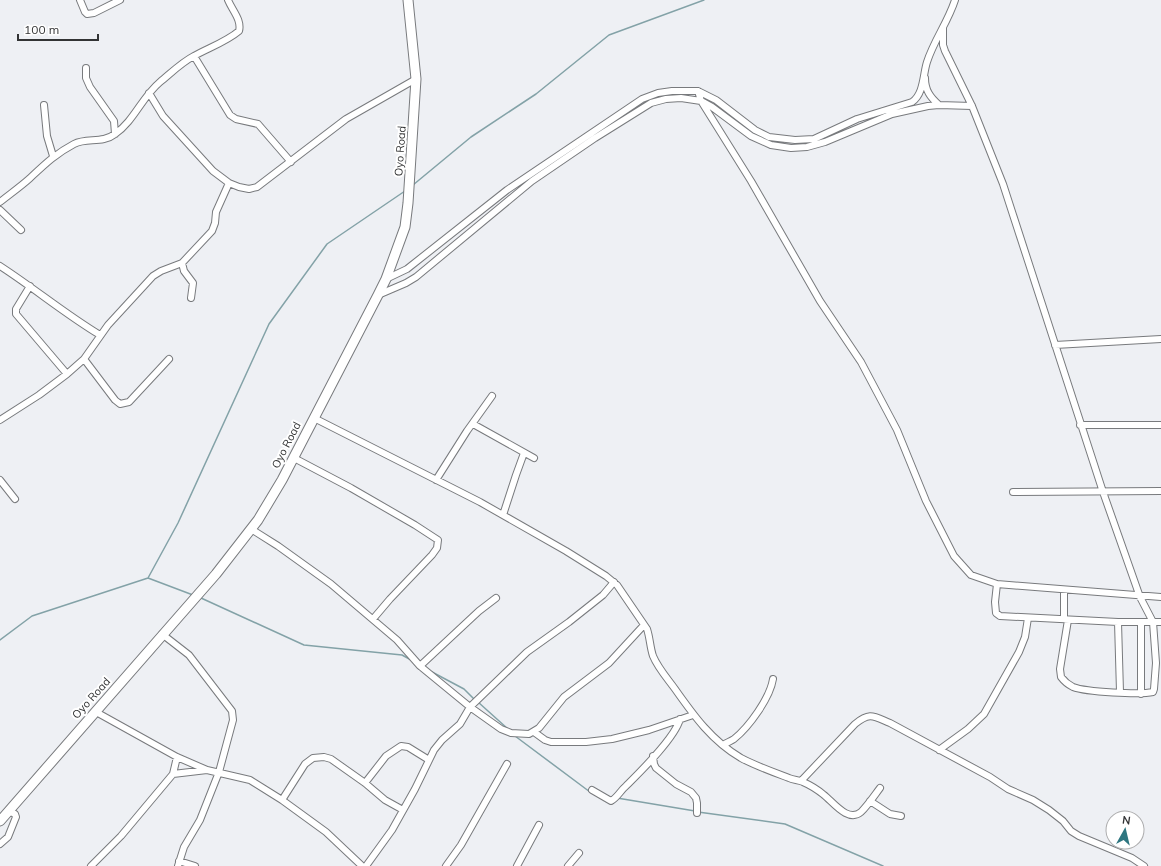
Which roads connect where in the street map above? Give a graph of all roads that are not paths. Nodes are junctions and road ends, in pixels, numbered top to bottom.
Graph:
1 (80, 0) edge
2 (120, 0) edge
3 (228, 0) edge
4 (408, 0) edge
5 (955, 0) edge
6 (113, 2) edge
7 (943, 28) junction
8 (932, 49) junction
9 (944, 51) junction
10 (194, 56) junction
11 (86, 68) dead end
12 (924, 74) junction
13 (416, 79) junction
14 (698, 91) junction
15 (149, 93) junction
16 (701, 101) junction
17 (939, 104) junction
18 (44, 105) dead end
19 (972, 106) junction
20 (115, 134) junction
21 (53, 156) junction
22 (291, 162) junction
23 (229, 183) junction
24 (0, 202) edge
25 (0, 210) edge
26 (21, 230) dead end
27 (182, 263) junction
28 (0, 266) edge
29 (386, 279) junction
30 (30, 286) junction
31 (378, 295) junction
32 (191, 298) dead end
33 (100, 335) junction
34 (1161, 339) edge
35 (1055, 345) junction
36 (84, 359) junction
37 (169, 359) dead end
38 (67, 374) junction
39 (492, 396) dead end
40 (314, 418) junction
41 (0, 420) edge
42 (473, 424) junction
43 (1080, 425) junction
44 (1161, 425) edge
45 (524, 453) junction
46 (294, 458) junction
47 (534, 458) dead end
48 (0, 480) edge
49 (436, 480) junction
50 (1161, 491) edge
51 (1013, 492) dead end
52 (1103, 492) junction
53 (15, 499) dead end
54 (503, 515) junction
55 (251, 530) junction
56 (614, 582) junction
57 (997, 584) junction
58 (1064, 590) junction
59 (1140, 597) junction
60 (496, 598) dead end
61 (1161, 598) edge
62 (1028, 618) junction
63 (373, 619) junction
64 (1066, 619) junction
65 (1118, 622) junction
66 (1141, 622) junction
67 (1153, 622) junction
68 (1161, 622) edge
69 (644, 625) junction
70 (162, 634) junction
71 (420, 666) junction
72 (773, 679) dead end
73 (1120, 692) junction
74 (1141, 694) junction
75 (472, 705) junction
76 (96, 712) junction
77 (693, 715) junction
78 (680, 719) junction
79 (534, 732) junction
80 (723, 745) junction
81 (939, 750) junction
82 (653, 756) junction
83 (177, 757) junction
84 (429, 760) junction
85 (507, 764) dead end
86 (207, 770) junction
87 (219, 772) junction
88 (172, 774) junction
89 (801, 781) junction
90 (366, 783) junction
91 (880, 788) dead end
92 (592, 790) dead end
93 (282, 800) junction
94 (870, 801) junction
95 (403, 810) junction
96 (8, 811) junction
97 (697, 813) dead end
98 (901, 816) dead end
99 (0, 821) edge
100 (538, 825) dead end
101 (0, 844) edge
102 (579, 853) dead end
103 (178, 864) edge
104 (91, 866) edge
105 (195, 866) edge
106 (362, 866) edge
107 (366, 866) edge
108 (446, 866) edge
109 (517, 866) edge
110 (568, 866) edge
111 (1144, 866) edge

1 - 6 street
2 - 6 street
3 - 10 street
4 - 13 highway, Oyo Road
5 - 7 street
7 - 8 street
7 - 9 street
8 - 9 street
8 - 12 street
9 - 19 street
10 - 15 street
10 - 22 street
11 - 20 street
12 - 14 street
12 - 17 street
13 - 22 street
13 - 29 highway, Oyo Road
14 - 16 street
14 - 29 street
15 - 20 street
15 - 23 street
16 - 17 street
16 - 31 street
16 - 57 street
17 - 19 street
18 - 21 street
19 - 35 street
20 - 21 street
21 - 24 street
22 - 23 street
23 - 27 street
25 - 26 street
27 - 32 street
27 - 33 street
28 - 30 street
29 - 31 highway, Oyo Road
30 - 33 street
30 - 38 street
31 - 40 highway, Oyo Road
33 - 36 street
34 - 35 street
35 - 43 street
36 - 37 street
36 - 38 street
38 - 41 street
39 - 42 street
40 - 46 highway, Oyo Road
40 - 49 street
42 - 45 street
42 - 49 street
43 - 44 street
43 - 52 street
45 - 47 street
45 - 54 street
46 - 55 highway, Oyo Road
46 - 63 street
48 - 53 street
49 - 54 street
50 - 52 street
51 - 52 street
52 - 59 street
54 - 56 street
55 - 63 street
55 - 70 highway, Oyo Road
56 - 69 street
56 - 75 street
57 - 58 street
57 - 62 street
58 - 59 street
58 - 64 street
59 - 61 street
59 - 67 street
60 - 71 street
62 - 64 street
62 - 81 street
63 - 71 street
64 - 65 street
64 - 73 street
65 - 66 street
65 - 73 street
66 - 67 street
66 - 74 street
67 - 68 street
67 - 74 street
69 - 77 street
69 - 79 street
70 - 76 highway, Oyo Road
70 - 87 street
71 - 75 street
72 - 80 street
73 - 74 street
75 - 79 street
75 - 84 street
76 - 83 street
76 - 96 highway, Oyo Road
77 - 78 street
77 - 80 street
78 - 79 street
78 - 82 street
80 - 89 street
81 - 89 street
81 - 111 street
82 - 92 street
82 - 97 street
83 - 86 street
83 - 88 street
84 - 90 street
84 - 95 street
85 - 108 street
86 - 87 street
86 - 88 street
87 - 93 street
87 - 103 street
88 - 104 street
89 - 94 street
90 - 93 street
90 - 95 street
91 - 94 street
93 - 106 street
94 - 98 street
95 - 107 street
96 - 99 highway, Oyo Road
96 - 101 street
100 - 109 street
102 - 110 street
103 - 105 street

